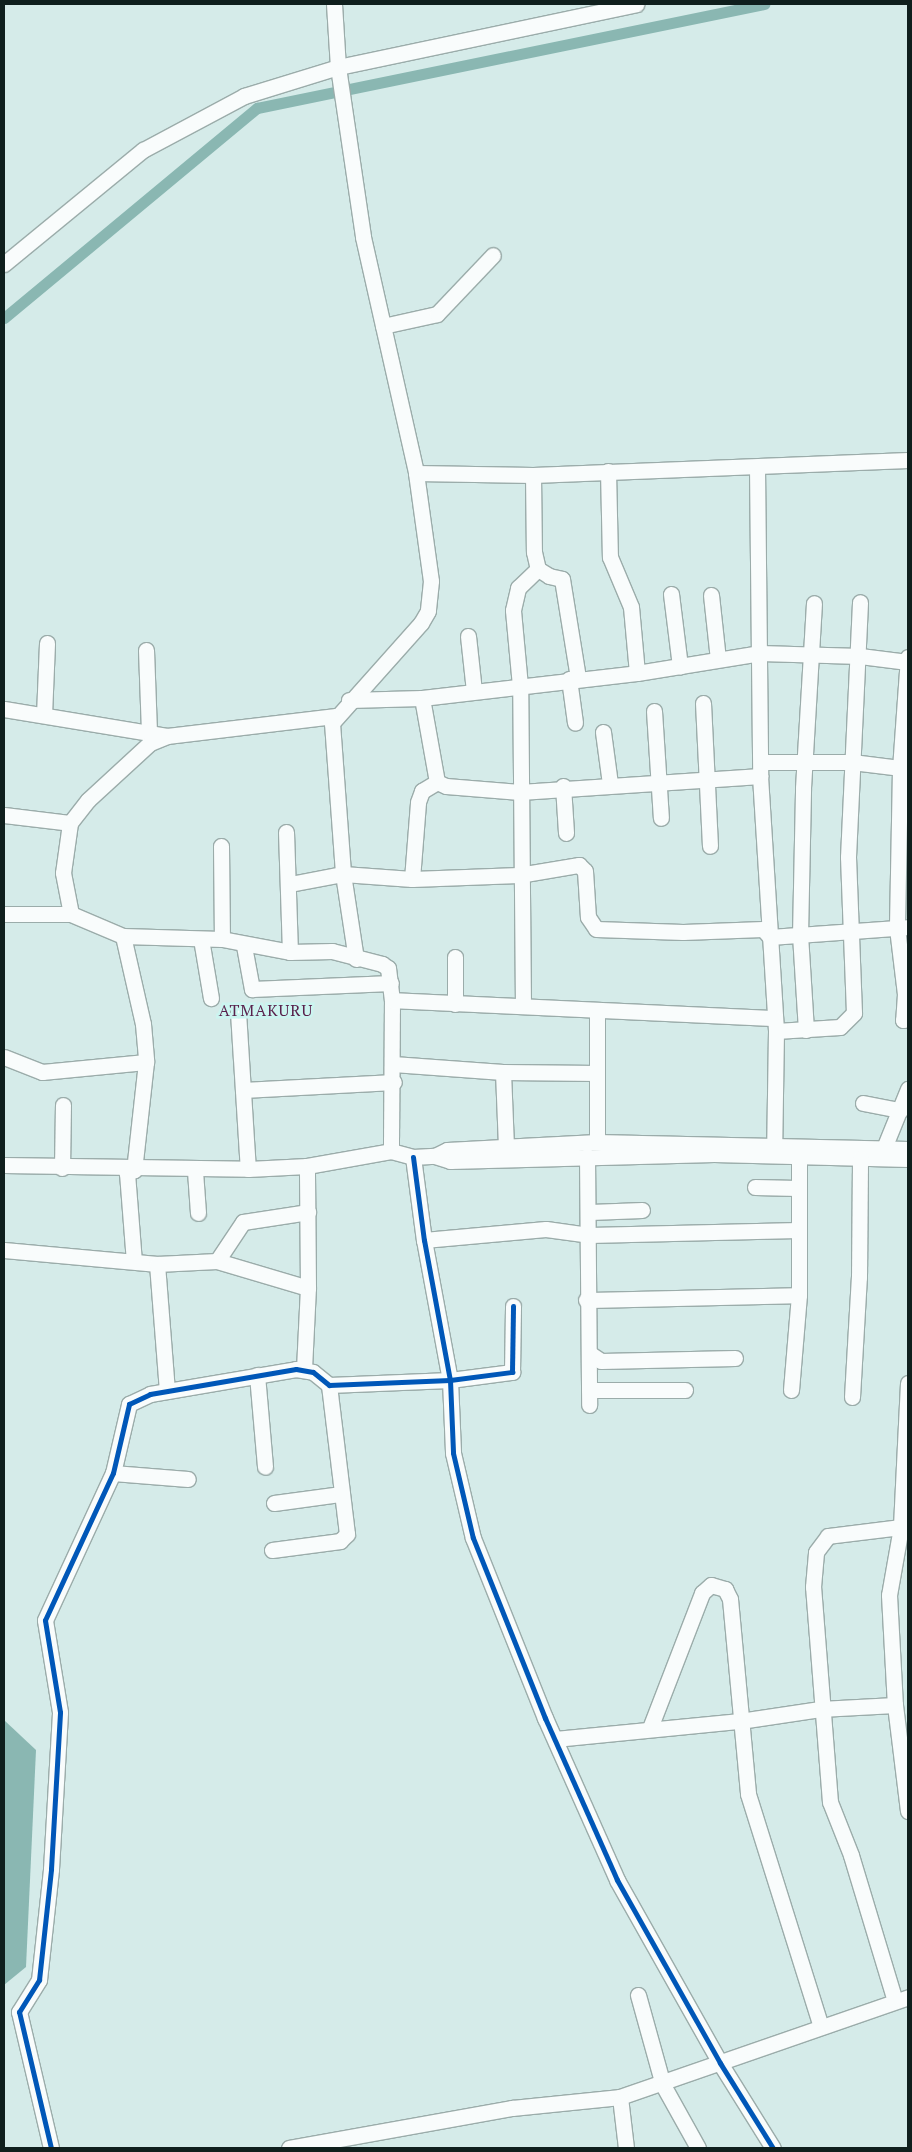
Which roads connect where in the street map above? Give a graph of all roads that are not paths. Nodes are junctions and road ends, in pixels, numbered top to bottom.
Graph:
1 (334, 4) edge
2 (636, 4) edge
3 (340, 73) junction
4 (493, 255) dead end
5 (4, 264) edge
6 (383, 326) junction
7 (908, 460) edge
8 (757, 467) junction
9 (608, 471) junction
10 (416, 473) junction
11 (533, 475) junction
12 (538, 568) junction
13 (671, 594) dead end
14 (711, 595) dead end
15 (860, 602) dead end
16 (814, 603) dead end
17 (468, 636) dead end
18 (47, 643) dead end
19 (146, 650) dead end
20 (760, 652) junction
21 (810, 653) junction
22 (860, 656) junction
23 (908, 657) edge
24 (718, 659) junction
25 (908, 662) edge
26 (680, 666) junction
27 (637, 673) junction
28 (574, 678) junction
29 (520, 686) junction
30 (474, 691) junction
31 (422, 698) junction
32 (349, 700) junction
33 (703, 703) dead end
34 (4, 708) edge
35 (654, 711) dead end
36 (44, 715) junction
37 (334, 716) junction
38 (576, 723) dead end
39 (603, 732) dead end
40 (149, 733) junction
41 (167, 736) junction
42 (805, 762) junction
43 (852, 762) junction
44 (761, 769) junction
45 (904, 769) edge
46 (706, 780) junction
47 (437, 782) junction
48 (659, 782) junction
49 (610, 784) junction
50 (563, 786) junction
51 (520, 792) junction
52 (4, 815) edge
53 (661, 818) dead end
54 (70, 823) junction
55 (286, 832) dead end
56 (566, 834) dead end
57 (221, 846) dead end
58 (710, 846) dead end
59 (343, 874) junction
60 (520, 875) junction
61 (412, 879) junction
62 (290, 884) junction
63 (4, 914) edge
64 (71, 914) junction
65 (902, 927) edge
66 (850, 932) junction
67 (800, 935) junction
68 (122, 936) junction
69 (770, 937) junction
70 (201, 939) junction
71 (222, 940) junction
72 (244, 946) junction
73 (290, 952) junction
74 (456, 957) dead end
75 (356, 959) junction
76 (391, 983) junction
77 (211, 998) dead end
78 (392, 1000) junction
79 (455, 1004) junction
80 (523, 1006) junction
81 (597, 1010) junction
82 (238, 1012) dead end
83 (908, 1019) edge
84 (775, 1025) junction
85 (806, 1030) junction
86 (4, 1057) edge
87 (146, 1062) junction
88 (393, 1064) junction
89 (503, 1072) junction
90 (597, 1072) junction
91 (394, 1082) junction
92 (908, 1089) edge
93 (243, 1090) junction
94 (862, 1103) dead end
95 (63, 1105) dead end
96 (900, 1110) junction
97 (597, 1142) junction
98 (506, 1146) junction
99 (884, 1148) junction
100 (908, 1149) edge
101 (774, 1150) junction
102 (391, 1151) junction
103 (441, 1153) junction
104 (587, 1156) junction
105 (799, 1156) junction
106 (414, 1157) junction
107 (860, 1158) junction
108 (908, 1159) edge
109 (4, 1165) edge
110 (307, 1166) junction
111 (62, 1168) junction
112 (248, 1169) junction
113 (134, 1170) junction
114 (195, 1171) junction
115 (755, 1187) dead end
116 (798, 1188) junction
117 (642, 1210) dead end
118 (308, 1212) junction
119 (590, 1212) junction
120 (198, 1213) dead end
121 (798, 1230) junction
122 (589, 1235) junction
123 (424, 1240) junction
124 (4, 1250) edge
125 (134, 1261) junction
126 (217, 1261) junction
127 (157, 1264) junction
128 (308, 1288) junction
129 (799, 1295) junction
130 (586, 1300) junction
131 (514, 1306) dead end
132 (589, 1353) junction
133 (735, 1358) dead end
134 (304, 1369) junction
135 (257, 1375) junction
136 (450, 1380) junction
137 (908, 1383) edge
138 (330, 1385) junction
139 (685, 1390) dead end
140 (791, 1390) dead end
141 (167, 1391) junction
142 (852, 1397) dead end
143 (907, 1419) edge
144 (265, 1467) dead end
145 (113, 1473) junction
146 (188, 1479) dead end
147 (342, 1494) junction
148 (274, 1503) dead end
149 (901, 1527) junction
150 (272, 1550) dead end
151 (901, 1667) edge
152 (895, 1705) junction
153 (820, 1709) junction
154 (740, 1721) junction
155 (650, 1728) junction
156 (555, 1739) junction
157 (905, 1777) edge
158 (908, 1811) edge
159 (638, 1995) dead end
160 (902, 1999) edge
161 (821, 2027) junction
162 (720, 2063) junction
163 (663, 2084) junction
164 (620, 2097) junction
165 (51, 2148) edge
166 (289, 2148) edge
167 (626, 2148) edge
168 (698, 2148) edge
169 (774, 2148) edge

1 - 3 street
2 - 3 street
3 - 5 street
3 - 6 street
4 - 6 street
6 - 10 street
7 - 8 street
8 - 9 street
8 - 20 street
9 - 11 street
9 - 27 street
10 - 11 street
10 - 32 street
11 - 12 street
12 - 28 street
12 - 29 street
13 - 26 street
14 - 24 street
15 - 22 street
16 - 21 street
17 - 30 street
18 - 36 street
19 - 40 street
20 - 21 street
20 - 24 street
20 - 44 street
21 - 22 street
21 - 42 street
22 - 25 street
22 - 43 street
23 - 25 street
24 - 26 street
25 - 45 street
26 - 27 street
27 - 28 street
28 - 29 street
28 - 38 street
29 - 30 street
29 - 51 street
30 - 31 street
31 - 32 street
31 - 47 street
32 - 37 street
33 - 46 street
34 - 36 street
35 - 48 street
36 - 40 street
37 - 41 street
37 - 59 street
39 - 49 street
40 - 41 street
41 - 54 street
42 - 43 street
42 - 44 street
42 - 67 street
43 - 45 street
43 - 66 street
44 - 46 street
44 - 69 street
45 - 65 street
46 - 48 street
46 - 58 street
47 - 51 street
47 - 61 street
48 - 49 street
48 - 53 street
49 - 50 street
50 - 51 street
50 - 56 street
51 - 60 street
52 - 54 street
54 - 64 street
55 - 62 street
57 - 71 street
59 - 61 street
59 - 62 street
59 - 75 street
60 - 61 street
60 - 69 street
60 - 80 street
62 - 73 street
63 - 64 street
64 - 68 street
65 - 66 street
65 - 83 street
66 - 67 street
66 - 85 street
67 - 69 street
67 - 85 street
68 - 70 street
68 - 87 street
69 - 84 street
70 - 71 street
70 - 77 street
71 - 72 street
72 - 73 street
72 - 76 street
73 - 75 street
74 - 79 street
75 - 76 street
76 - 78 street
78 - 79 street
78 - 88 street
79 - 80 street
80 - 81 street
81 - 84 street
81 - 90 street
82 - 93 street
84 - 85 street
84 - 101 street
86 - 87 street
87 - 113 street
88 - 89 street
88 - 91 street
89 - 90 street
89 - 98 street
90 - 97 street
91 - 93 street
91 - 102 street
92 - 96 street
93 - 112 street
94 - 96 street
95 - 111 street
96 - 99 street
97 - 98 street
97 - 101 street
98 - 103 street
99 - 100 street
99 - 101 street
101 - 104 street
101 - 105 street
102 - 106 street
102 - 110 street
103 - 104 street
103 - 106 street
104 - 119 street
105 - 107 street
105 - 116 street
106 - 123 street
107 - 108 street
107 - 142 street
109 - 111 street
110 - 112 street
110 - 118 street
111 - 113 street
112 - 114 street
113 - 114 street
113 - 125 street
114 - 120 street
115 - 116 street
116 - 121 street
117 - 119 street
118 - 126 street
118 - 128 street
119 - 122 street
121 - 122 street
121 - 129 street
122 - 123 street
122 - 130 street
123 - 136 street
124 - 125 street
125 - 127 street
126 - 127 street
126 - 128 street
127 - 141 street
128 - 134 street
129 - 130 street
129 - 140 street
130 - 132 street
131 - 136 street
132 - 133 street
132 - 139 street
134 - 135 street
134 - 138 street
135 - 141 street
135 - 144 street
136 - 138 street
136 - 156 street
137 - 143 street
138 - 147 street
141 - 145 street
143 - 149 street
145 - 146 street
145 - 165 street
147 - 148 street
147 - 150 street
149 - 151 street
149 - 153 street
151 - 152 street
152 - 153 street
152 - 157 street
153 - 154 street
153 - 160 street
154 - 155 street
154 - 155 street
154 - 161 street
155 - 156 street
156 - 162 street
157 - 158 street
159 - 163 street
160 - 161 street
161 - 162 street
162 - 163 street
162 - 169 street
163 - 164 street
163 - 168 street
164 - 166 street
164 - 167 street

